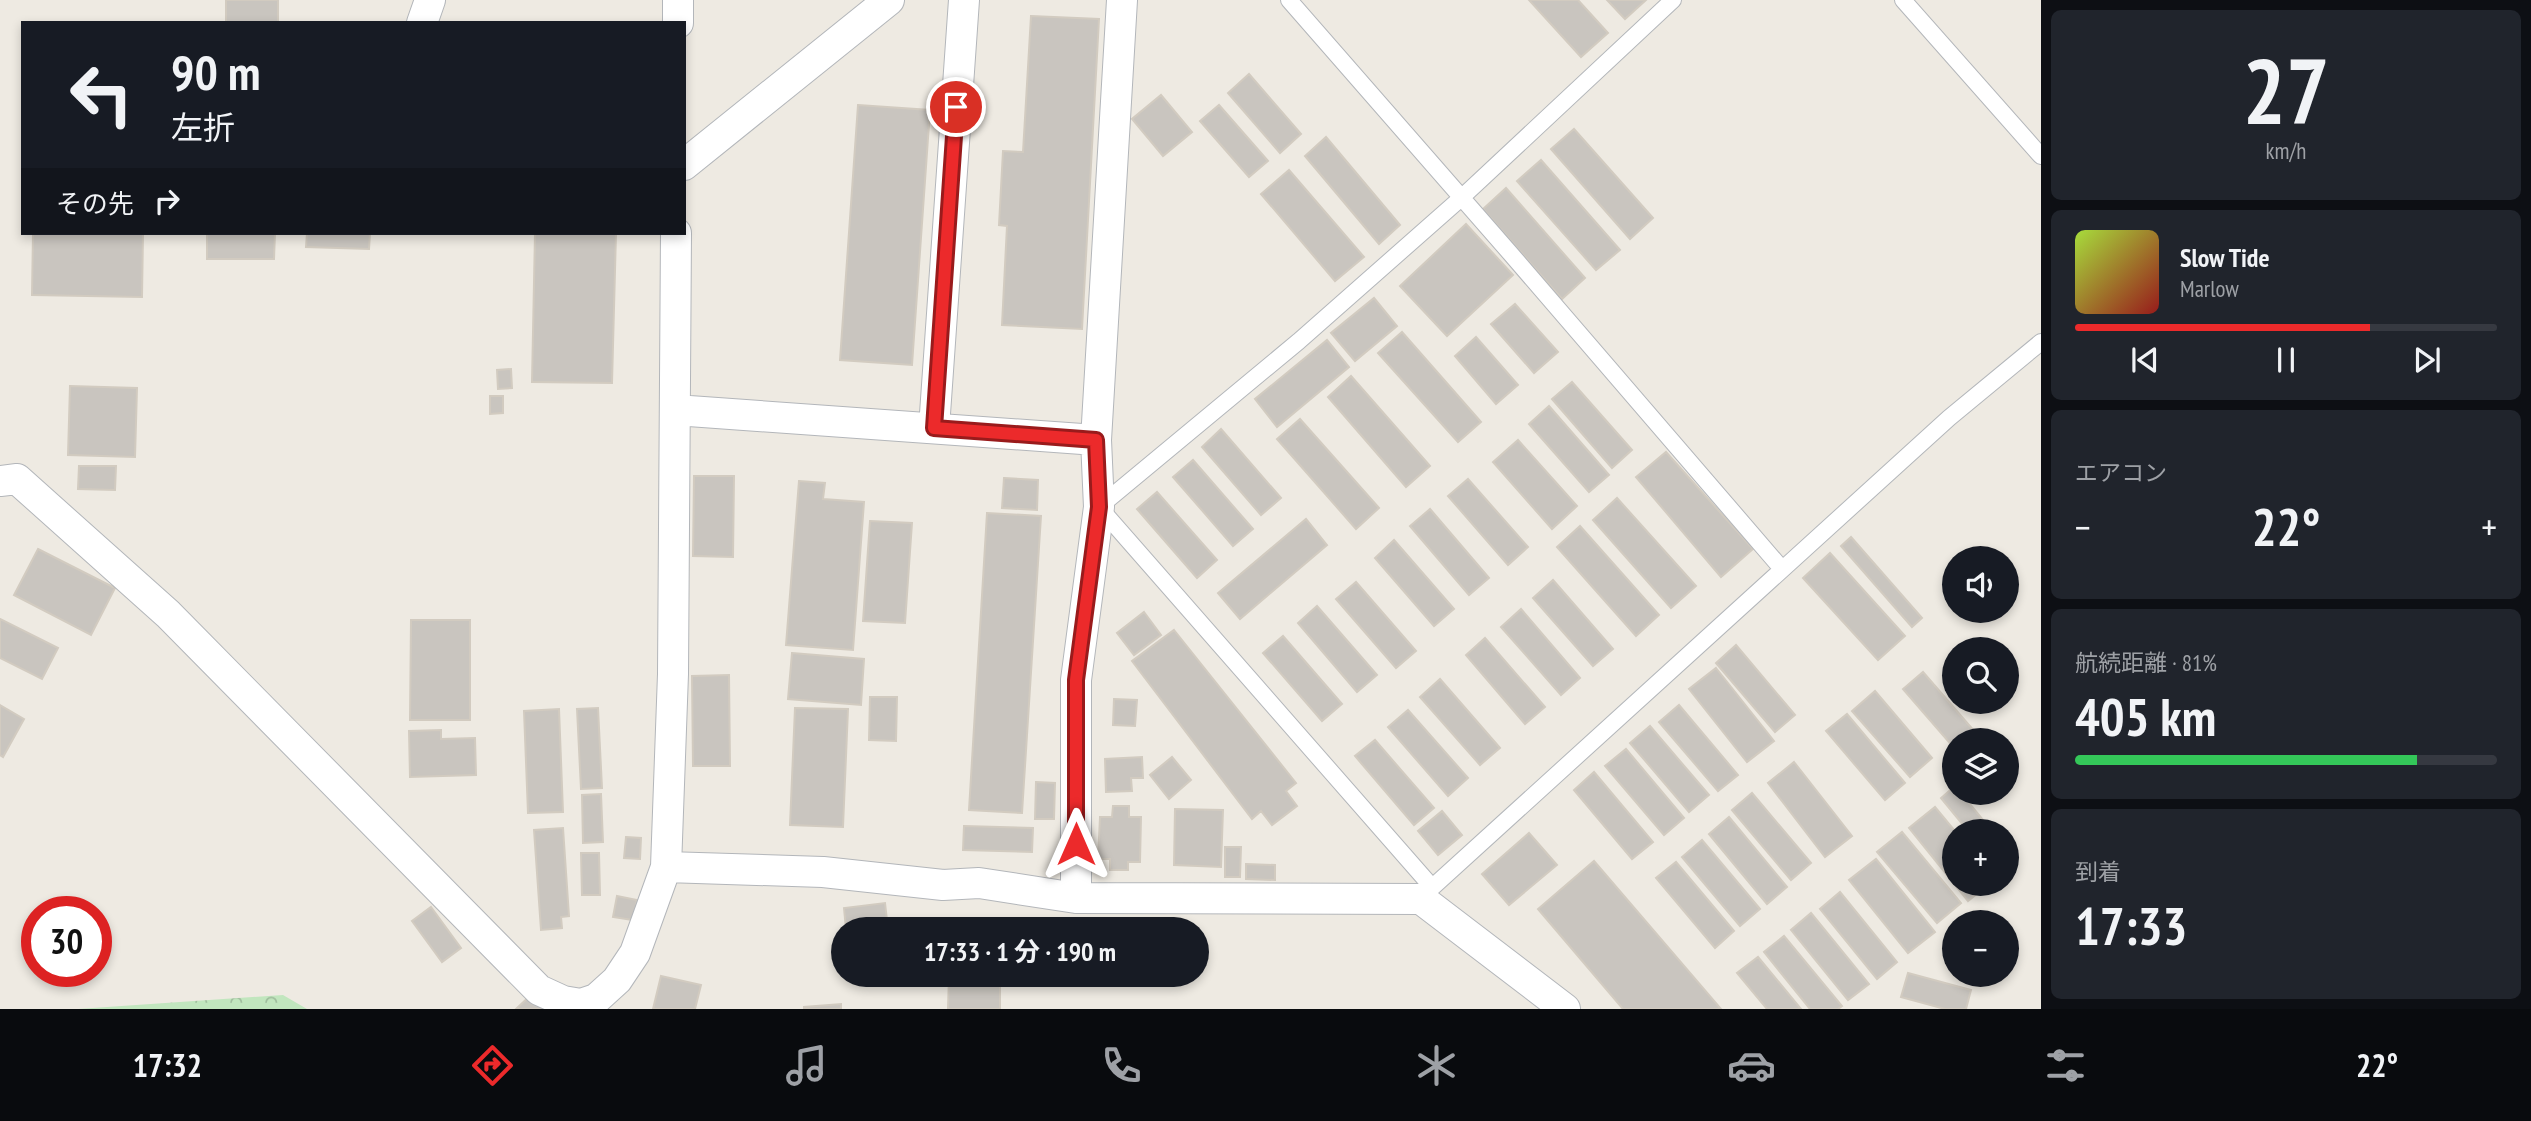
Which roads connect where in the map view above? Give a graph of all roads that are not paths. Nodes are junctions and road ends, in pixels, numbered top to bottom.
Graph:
1 (430, 0) edge
2 (678, 0) edge
3 (889, 0) edge
4 (964, 0) edge
5 (1122, 0) edge
6 (1289, 0) edge
7 (1674, 0) edge
8 (1903, 0) edge
9 (423, 21) edge
10 (678, 21) edge
11 (2041, 156) edge
12 (686, 163) edge
13 (1460, 199) junction
14 (676, 235) edge
15 (2041, 342) edge
16 (675, 410) junction
17 (934, 428) junction
18 (1096, 440) junction
19 (0, 481) edge
20 (1099, 507) junction
21 (1782, 569) junction
22 (666, 867) junction
23 (1427, 893) junction
24 (1076, 898) junction
25 (1564, 1009) edge

1 - 9 street
2 - 10 street
3 - 12 street
4 - 17 street
5 - 18 street
6 - 13 lane
7 - 13 lane
8 - 11 lane
13 - 20 lane
13 - 21 lane
14 - 16 street
15 - 21 lane
16 - 17 street
16 - 22 street
17 - 18 street
18 - 20 street
19 - 22 street
20 - 23 lane
20 - 24 street
21 - 23 lane
22 - 24 street
23 - 24 street
23 - 25 street

